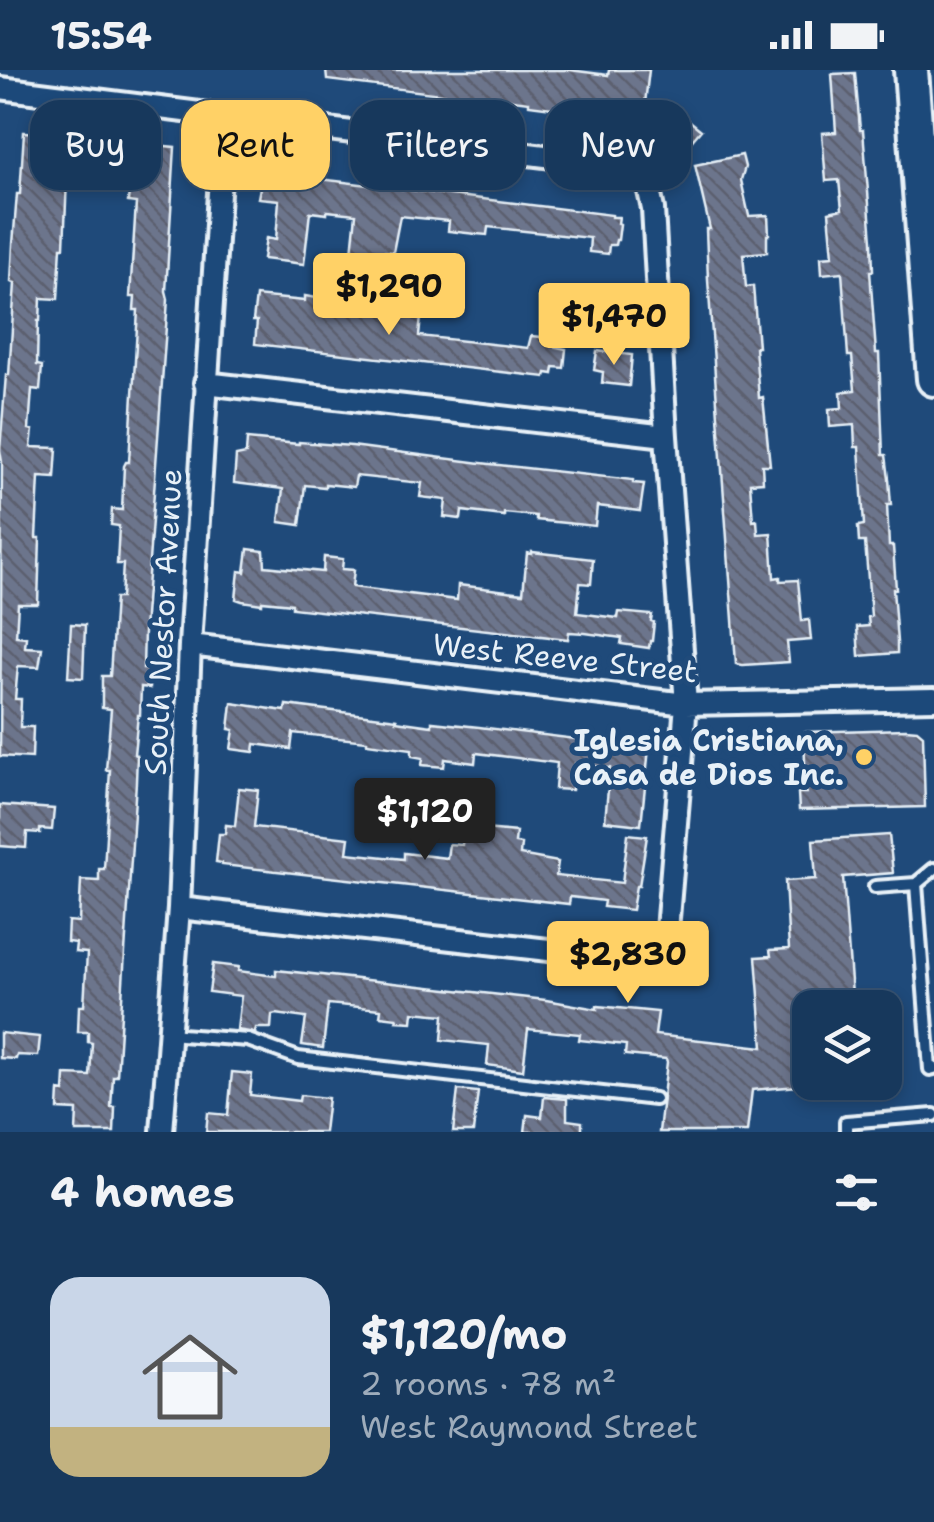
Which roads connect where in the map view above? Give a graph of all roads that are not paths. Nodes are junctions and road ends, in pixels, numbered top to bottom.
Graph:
1 (911, 70) edge
2 (0, 88) edge
3 (181, 110) edge
4 (330, 128) edge
5 (219, 190) edge
6 (934, 380) edge
7 (206, 383) junction
8 (666, 436) junction
9 (190, 645) junction
10 (934, 699) edge
11 (686, 704) junction
12 (934, 869) edge
13 (916, 884) junction
14 (875, 887) dead end
15 (179, 908) junction
16 (928, 942) edge
17 (168, 1034) junction
18 (932, 1068) edge
19 (655, 1099) dead end
20 (934, 1116) edge
21 (162, 1132) edge
22 (846, 1132) edge

1 - 6 main road
2 - 3 street
4 - 8 street
5 - 7 street, South Nestor Avenue
7 - 8 street
7 - 9 street, South Nestor Avenue
8 - 11 street
9 - 11 street, West Reeve Street
9 - 15 street, South Nestor Avenue
10 - 11 street, West Reeve Street
11 - 15 street
12 - 13 lane
13 - 14 lane
13 - 16 lane
15 - 17 street, South Nestor Avenue
16 - 18 lane
17 - 19 lane
17 - 21 street, South Nestor Avenue
20 - 22 lane

